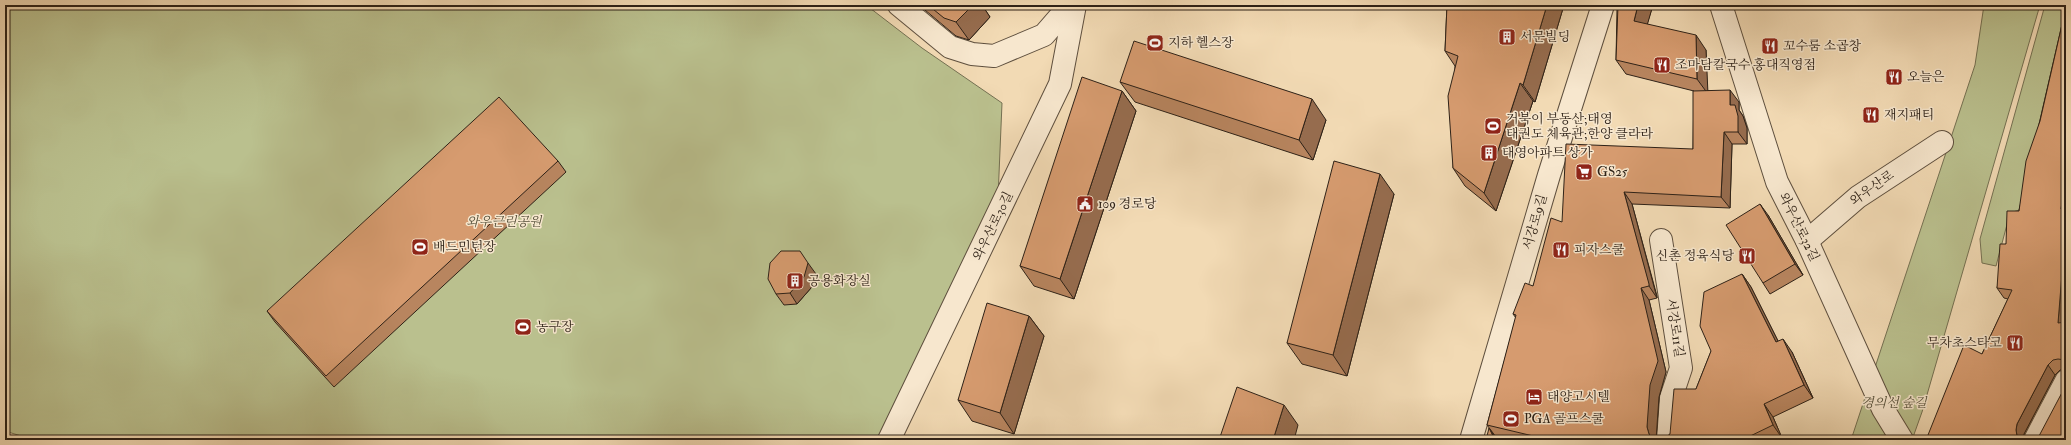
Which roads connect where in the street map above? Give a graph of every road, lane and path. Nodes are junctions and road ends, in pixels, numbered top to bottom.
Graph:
1 (899, 5) edge
2 (1070, 5) edge
3 (1075, 5) edge
4 (1603, 5) edge
5 (1721, 5) edge
6 (1942, 142) dead end
7 (1661, 240) dead end
8 (1807, 241) junction
9 (2066, 381) edge
10 (889, 440) edge
11 (1471, 440) edge
12 (1668, 440) edge
13 (1902, 440) edge
14 (2035, 440) edge

1 - 2 street
3 - 10 street, 와우산로30길
4 - 11 street, 서강로9길
5 - 8 street, 와우산로32길
6 - 8 street, 와우산로
7 - 12 street, 서강로11길
8 - 13 street, 와우산로32길
9 - 14 street

